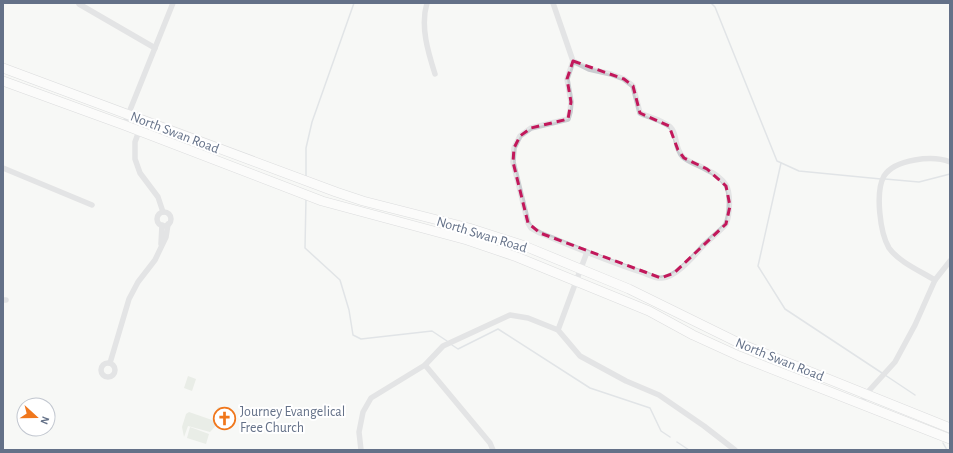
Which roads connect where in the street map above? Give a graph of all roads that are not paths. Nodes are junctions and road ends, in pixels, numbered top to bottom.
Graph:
1 (173, 3) edge
2 (427, 3) edge
3 (553, 3) edge
4 (79, 4) edge
5 (155, 48) junction
6 (573, 61) junction
7 (3, 68) edge
8 (435, 74) dead end
9 (3, 82) edge
10 (128, 115) junction
11 (143, 120) junction
12 (124, 125) junction
13 (139, 131) junction
14 (950, 162) edge
15 (3, 168) edge
16 (92, 205) dead end
17 (163, 212) junction
18 (165, 225) junction
19 (587, 252) junction
20 (950, 261) edge
21 (581, 269) junction
22 (935, 280) junction
23 (576, 282) junction
24 (558, 330) junction
25 (110, 363) dead end
26 (425, 365) junction
27 (866, 394) junction
28 (862, 404) junction
29 (950, 428) edge
30 (950, 439) edge
31 (361, 450) edge
32 (493, 450) edge
33 (735, 450) edge

1 - 5 street
2 - 8 street
3 - 6 street
4 - 5 street
5 - 10 street
6 - 19 street
6 - 19 street
7 - 10 main road, North Swan Road
9 - 12 main road, North Swan Road
10 - 11 main road, North Swan Road
10 - 12 street
11 - 13 street
11 - 21 main road, North Swan Road
12 - 13 main road, North Swan Road
13 - 17 street
13 - 23 main road, North Swan Road
14 - 22 street
15 - 16 street
17 - 18 street
17 - 18 street
18 - 25 street
19 - 21 street
20 - 22 street
21 - 23 street
21 - 27 main road, North Swan Road
22 - 27 street
23 - 24 street
23 - 28 main road, North Swan Road
24 - 26 street
24 - 33 street
26 - 31 street
26 - 32 street
27 - 28 street
27 - 29 main road, North Swan Road
28 - 30 main road, North Swan Road

